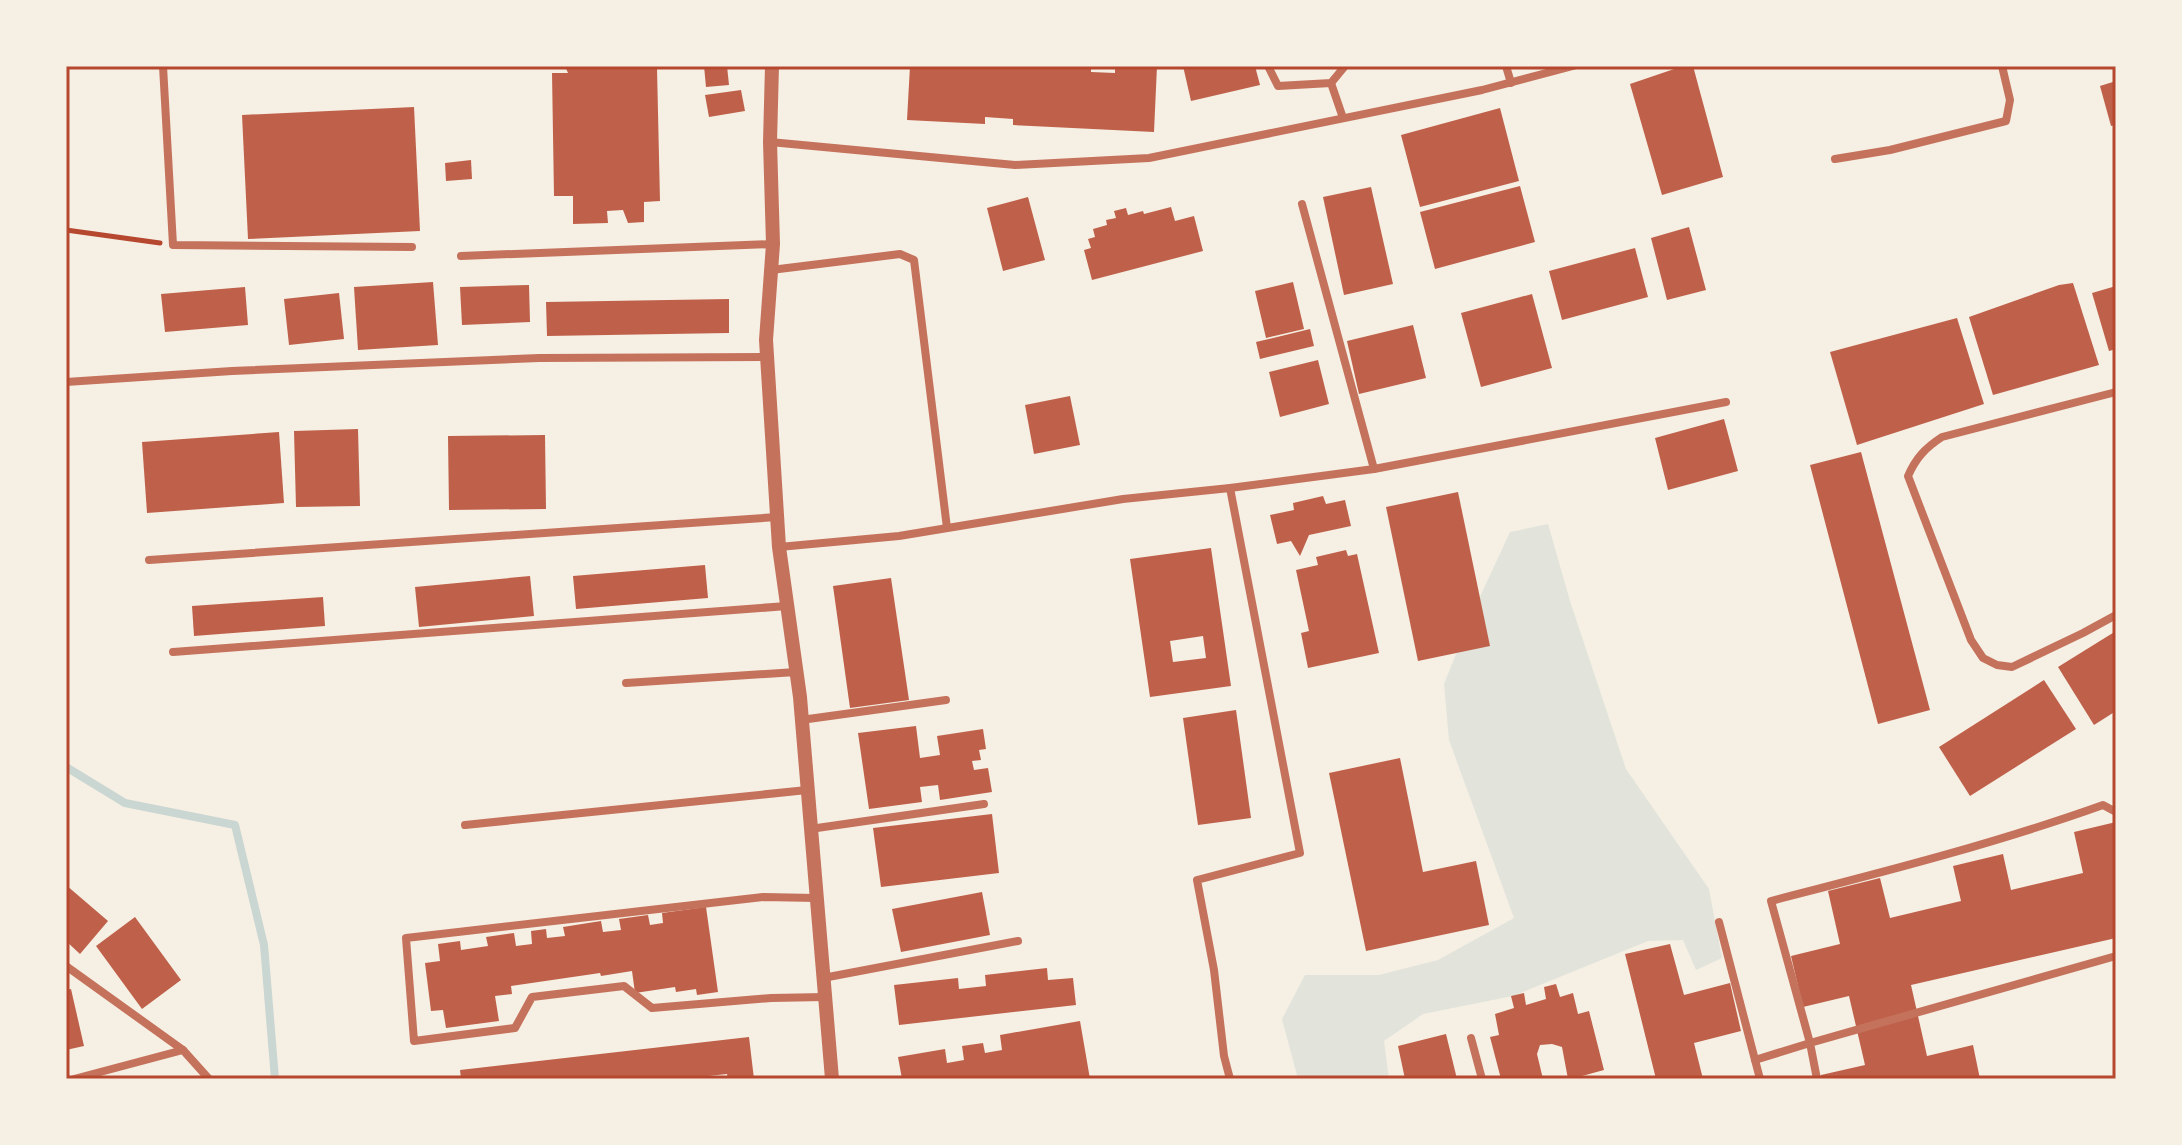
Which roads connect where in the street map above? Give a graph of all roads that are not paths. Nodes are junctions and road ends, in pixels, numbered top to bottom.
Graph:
1 (163, 66) edge
2 (772, 66) edge
3 (1268, 66) edge
4 (1345, 66) edge
5 (1506, 66) edge
6 (1573, 66) edge
7 (2002, 66) edge
8 (1331, 83) junction
9 (1511, 83) junction
10 (1343, 118) junction
11 (770, 142) junction
12 (1835, 159) dead end
13 (1302, 204) dead end
14 (773, 244) junction
15 (412, 247) dead end
16 (461, 256) dead end
17 (771, 270) junction
18 (767, 357) junction
19 (66, 382) edge
20 (2116, 392) edge
21 (1726, 402) dead end
22 (1374, 469) junction
23 (1230, 488) junction
24 (777, 517) junction
25 (947, 528) junction
26 (779, 547) junction
27 (149, 560) dead end
28 (787, 606) junction
29 (2116, 615) edge
30 (173, 652) dead end
31 (796, 672) junction
32 (626, 683) dead end
33 (946, 700) dead end
34 (801, 720) junction
35 (807, 790) junction
36 (984, 804) dead end
37 (2116, 812) edge
38 (465, 825) dead end
39 (810, 829) junction
40 (816, 898) junction
41 (1719, 922) dead end
42 (1018, 941) dead end
43 (2116, 956) edge
44 (66, 966) edge
45 (823, 978) junction
46 (825, 997) junction
47 (1471, 1038) dead end
48 (1810, 1043) junction
49 (183, 1050) junction
50 (1755, 1060) junction
51 (74, 1079) edge
52 (209, 1079) edge
53 (832, 1079) edge
54 (1230, 1079) edge
55 (1482, 1079) edge
56 (1760, 1079) edge
57 (1817, 1079) edge

1 - 15 street
2 - 11 street
3 - 8 street
4 - 8 street
5 - 9 street
6 - 9 street
7 - 12 street
8 - 10 street
9 - 10 street
10 - 11 street
11 - 14 street
13 - 22 street
14 - 16 street
14 - 17 street
17 - 18 street
17 - 25 street
18 - 19 street
18 - 24 street
20 - 29 street
21 - 22 street
22 - 23 street
23 - 25 street
23 - 54 street
24 - 26 street
24 - 27 street
25 - 26 street
26 - 28 street
28 - 30 street
28 - 31 street
31 - 32 street
31 - 34 street
33 - 34 street
34 - 35 street
35 - 38 street
35 - 39 street
36 - 39 street
37 - 48 street
39 - 40 street
40 - 45 street
40 - 46 street
41 - 50 street
42 - 45 street
43 - 48 street
44 - 49 street
45 - 46 street
46 - 53 street
47 - 55 street
48 - 50 street
48 - 57 street
49 - 51 street
49 - 52 street
50 - 56 street

